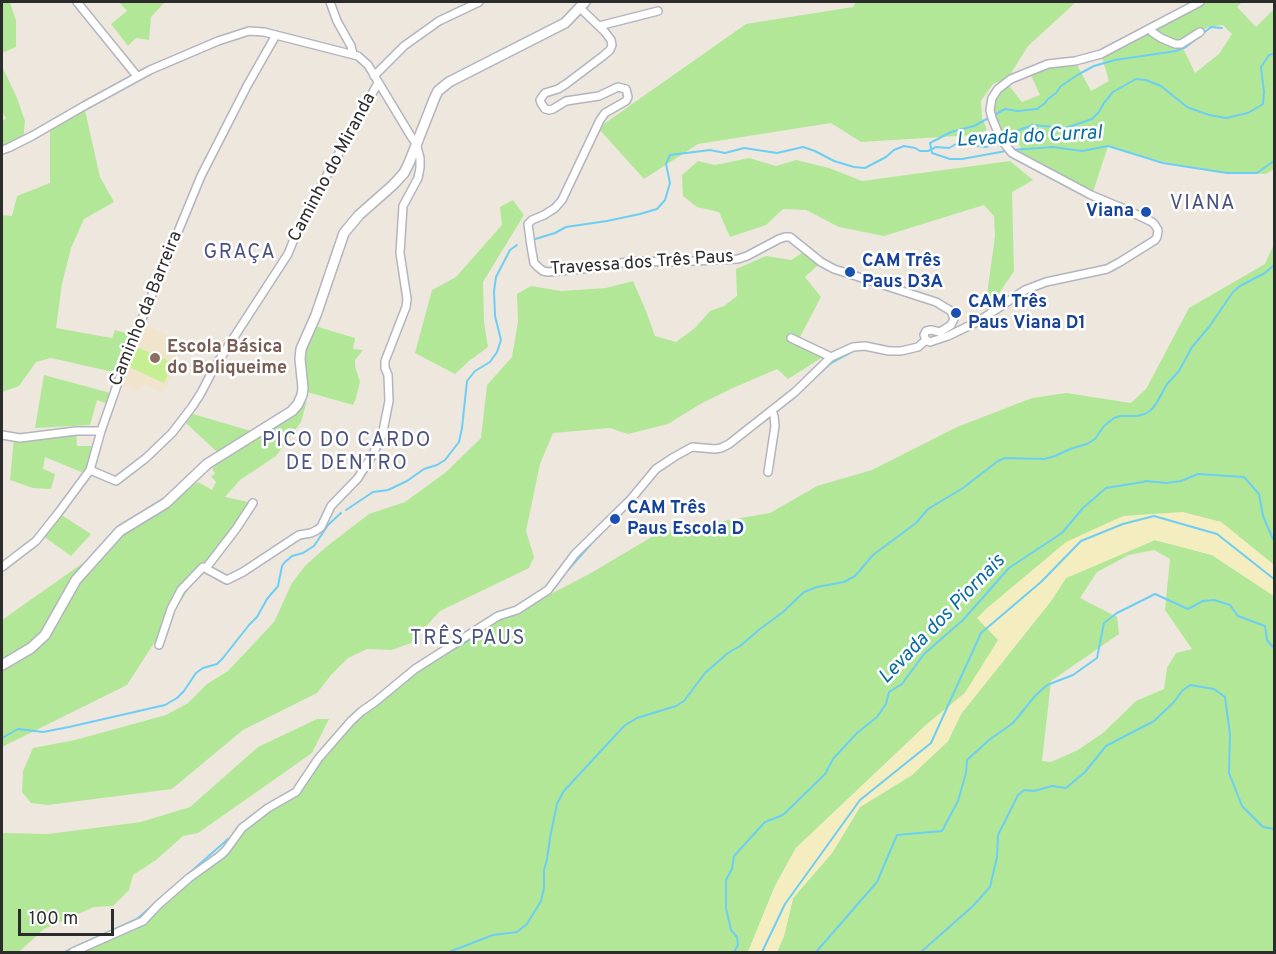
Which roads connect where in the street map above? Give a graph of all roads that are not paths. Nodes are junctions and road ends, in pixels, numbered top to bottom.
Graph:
1 (77, 2) edge
2 (330, 2) edge
3 (479, 2) edge
4 (1200, 2) edge
5 (582, 4) edge
6 (658, 11) dead end
7 (599, 26) junction
8 (1150, 29) junction
9 (1200, 32) dead end
10 (276, 35) junction
11 (353, 54) junction
12 (374, 75) junction
13 (137, 76) junction
14 (378, 83) junction
15 (416, 143) junction
16 (2, 150) edge
17 (791, 338) dead end
18 (926, 340) junction
19 (831, 357) junction
20 (772, 411) junction
21 (100, 431) junction
22 (2, 435) edge
23 (90, 470) junction
24 (768, 472) dead end
25 (253, 503) dead end
26 (2, 567) edge
27 (206, 568) junction
28 (159, 645) dead end
29 (2, 665) edge
30 (73, 952) edge

1 - 13 street
2 - 11 street
3 - 12 street
4 - 8 street
5 - 7 street, Travessa dos Três Paus
5 - 15 main road
6 - 7 street
7 - 18 street, Travessa dos Três Paus
8 - 9 street
8 - 18 street
10 - 11 street
10 - 13 street
10 - 21 street, Caminho da Barreira
11 - 12 street
12 - 14 street
13 - 16 street
14 - 15 street
14 - 23 street, Caminho do Miranda
15 - 27 street
15 - 29 main road
17 - 19 street
18 - 19 street
19 - 20 street
20 - 24 street
20 - 30 street
21 - 22 street
21 - 23 street, Caminho da Barreira
23 - 26 street, Caminho da Barreira
25 - 27 street
27 - 28 street

